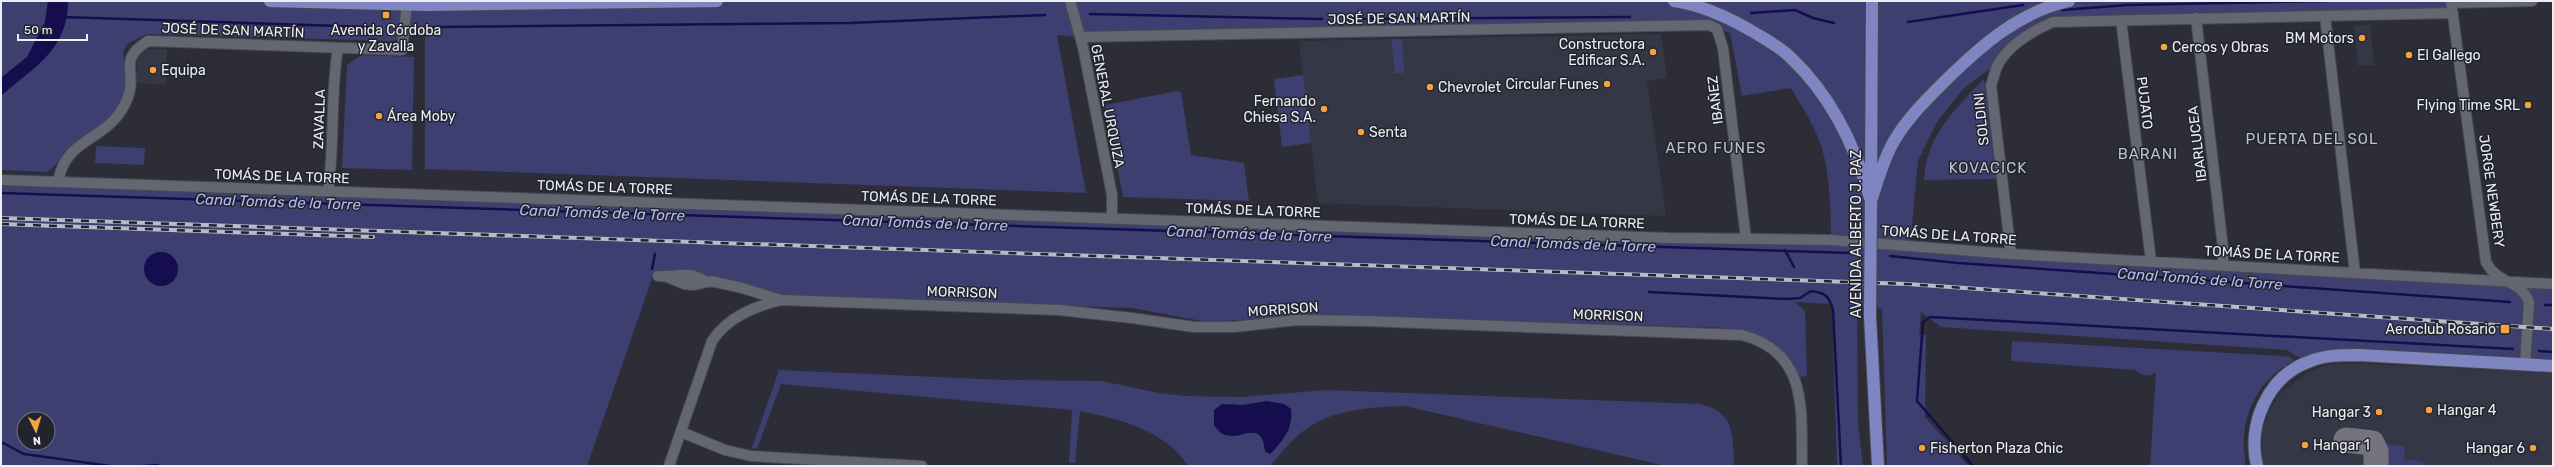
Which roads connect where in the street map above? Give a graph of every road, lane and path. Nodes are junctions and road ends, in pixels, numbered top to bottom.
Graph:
1 (270, 1) edge
2 (717, 1) edge
3 (1070, 1) edge
4 (1674, 1) edge
5 (1872, 1) edge
6 (2069, 1) edge
7 (2532, 1) edge
8 (407, 4) junction
9 (2452, 6) edge
10 (2325, 16) junction
11 (2196, 18) junction
12 (2121, 20) junction
13 (1717, 29) joint
14 (1080, 37) junction
15 (338, 48) junction
16 (1, 180) edge
17 (58, 182) junction
18 (328, 192) junction
19 (1871, 201) junction
20 (1112, 218) junction
21 (1746, 239) junction
22 (2011, 254) junction
23 (2151, 262) junction
24 (2223, 265) junction
25 (2355, 273) junction
26 (663, 276) dead end
27 (2503, 281) junction
28 (2553, 284) edge
29 (742, 288) junction
30 (781, 300) junction
31 (751, 308) junction
32 (2525, 365) junction
33 (2553, 366) edge
34 (681, 432) junction
35 (669, 466) edge
36 (922, 466) edge
37 (1802, 466) edge
38 (1878, 466) edge
39 (2257, 466) edge

1 - 8 main road
2 - 8 main road
3 - 14 street, GENERAL URQUIZA
4 - 19 main road
5 - 19 main road, AVENIDA ALBERTO J. PAZ
6 - 19 main road
7 - 9 street
8 - 15 street, JOSÉ DE SAN MARTÍN
9 - 10 street
9 - 27 street, JORGE NEWBERY
10 - 11 street
10 - 25 street
11 - 12 street
11 - 24 street, IBARLUCEA
12 - 22 street, SOLDINI
12 - 23 street, PUJATO
13 - 14 street, JOSÉ DE SAN MARTÍN
13 - 21 street, IBAÑEZ
14 - 20 street, GENERAL URQUIZA
15 - 17 street, JOSÉ DE SAN MARTÍN
15 - 18 street, ZAVALLA
16 - 17 street, TOMÁS DE LA TORRE
17 - 18 street, TOMÁS DE LA TORRE
18 - 20 street, TOMÁS DE LA TORRE
19 - 38 main road, AVENIDA ALBERTO J. PAZ, bridge
20 - 21 street, TOMÁS DE LA TORRE
21 - 22 street, TOMÁS DE LA TORRE
22 - 23 street, TOMÁS DE LA TORRE
23 - 24 street, TOMÁS DE LA TORRE
24 - 25 street, TOMÁS DE LA TORRE
25 - 27 street, TOMÁS DE LA TORRE
26 - 29 street, MORRISON
27 - 28 street, TOMÁS DE LA TORRE
27 - 32 street, JORGE NEWBERY
29 - 30 street, MORRISON
29 - 31 street
30 - 31 street, MORRISON
30 - 37 street, MORRISON
31 - 34 street, MORRISON
32 - 33 main road
32 - 39 main road
34 - 35 street
34 - 36 street

